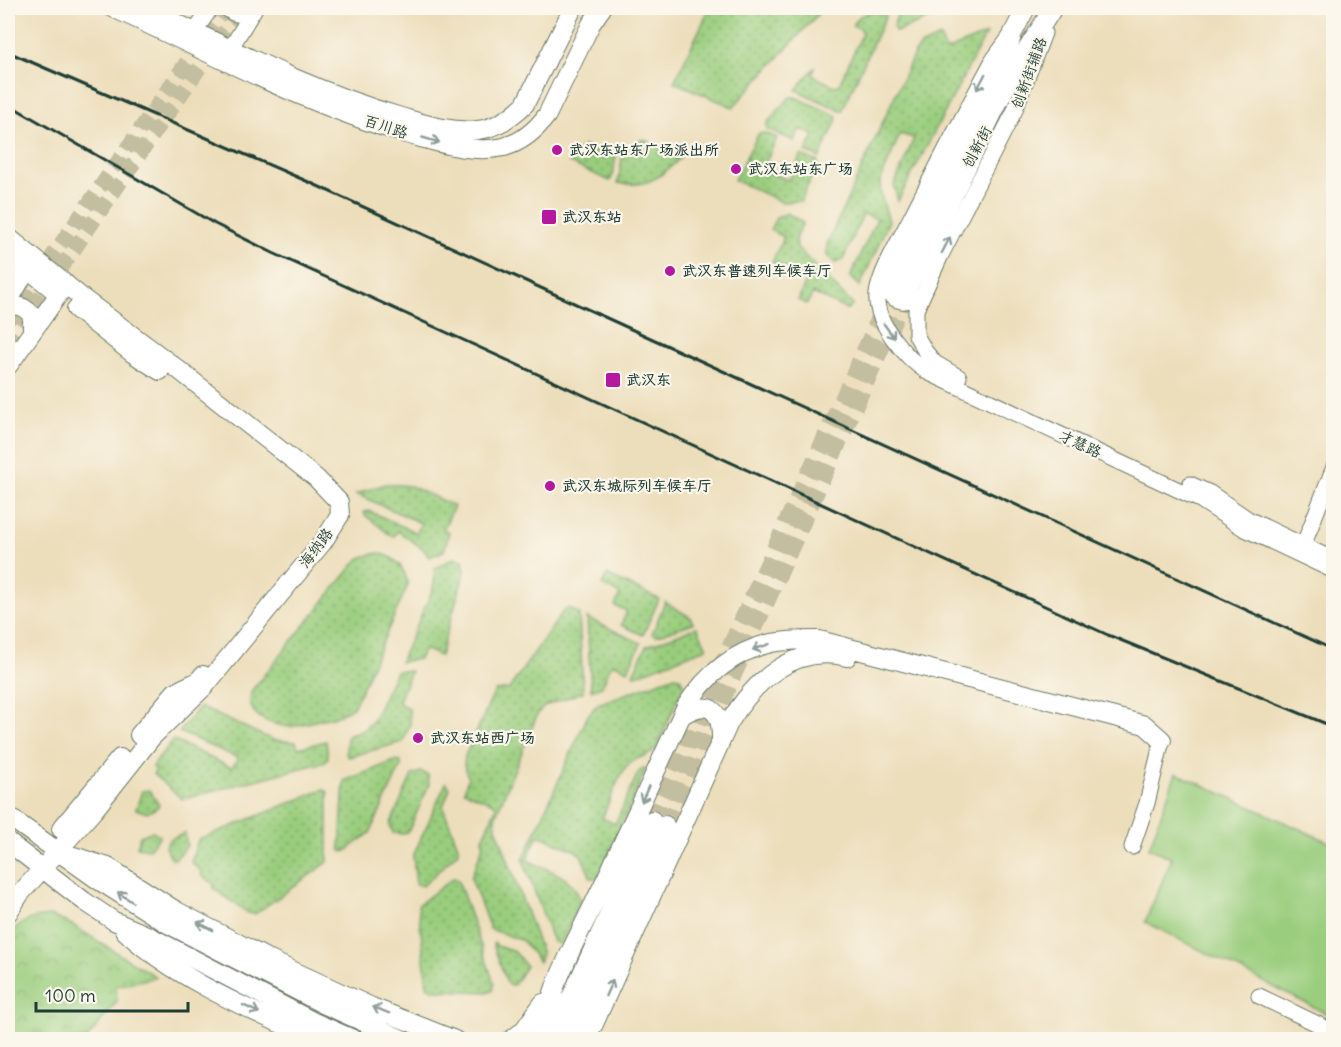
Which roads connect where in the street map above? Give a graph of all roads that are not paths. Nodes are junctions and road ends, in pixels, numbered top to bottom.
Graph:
1 (113, 8) edge
2 (145, 8) edge
3 (211, 8) edge
4 (226, 8) edge
5 (255, 8) edge
6 (573, 8) edge
7 (602, 8) edge
8 (1026, 8) edge
9 (1053, 8) edge
10 (561, 30) junction
11 (191, 37) junction
12 (226, 55) junction
13 (574, 58) junction
14 (8, 237) edge
15 (8, 253) edge
16 (30, 263) junction
17 (901, 287) junction
18 (63, 290) junction
19 (8, 304) edge
20 (32, 330) junction
21 (8, 366) edge
22 (1334, 468) edge
23 (1334, 486) edge
24 (1304, 552) junction
25 (1334, 560) edge
26 (1334, 571) edge
27 (681, 716) junction
28 (721, 740) junction
29 (1162, 741) junction
30 (8, 816) edge
31 (8, 842) edge
32 (1132, 847) dead end
33 (53, 848) junction
34 (38, 864) junction
35 (8, 897) edge
36 (8, 913) edge
37 (114, 921) junction
38 (556, 984) junction
39 (1259, 996) dead end
40 (592, 1032) edge
41 (1334, 1032) edge
42 (316, 1040) edge
43 (355, 1040) edge
44 (404, 1040) edge
45 (455, 1040) edge
46 (511, 1040) edge
47 (537, 1040) edge
48 (547, 1040) edge
49 (567, 1040) edge
50 (582, 1040) edge

1 - 11 main road, 百川路
2 - 11 main road, 百川路
3 - 11 street
4 - 5 street
5 - 12 street
6 - 10 main road, 百川路
7 - 13 main road, 百川路
8 -> 17 main road, 创新街
17 -> 9 main road, 创新街
10 - 12 main road, 百川路
10 - 13 main road
11 - 12 main road, 百川路
12 -> 13 main road, 百川路
14 - 16 main road, 海纳路
15 - 16 main road, 海纳路
16 - 18 main road, 海纳路
16 - 19 main road
17 - 24 street, 才慧路
17 -> 24 street, 才慧路
18 - 20 main road
18 - 33 main road, 海纳路
19 - 20 main road
20 - 21 main road
22 - 24 street
23 - 24 street
24 - 25 street, 才慧路
24 - 26 street, 才慧路
27 - 28 main road
29 -> 27 main road
27 -> 38 main road
28 - 29 main road
40 -> 28 main road
29 - 32 street
30 - 33 main road
31 - 34 main road
33 - 34 main road, 海纳路
44 -> 33 main road
45 -> 33 main road
34 - 35 main road, 海纳路
34 - 36 main road, 海纳路
34 - 37 main road
37 -> 42 main road
37 - 43 main road
38 - 46 main road
38 - 47 main road
39 - 41 street
40 - 50 main road
48 - 49 main road

